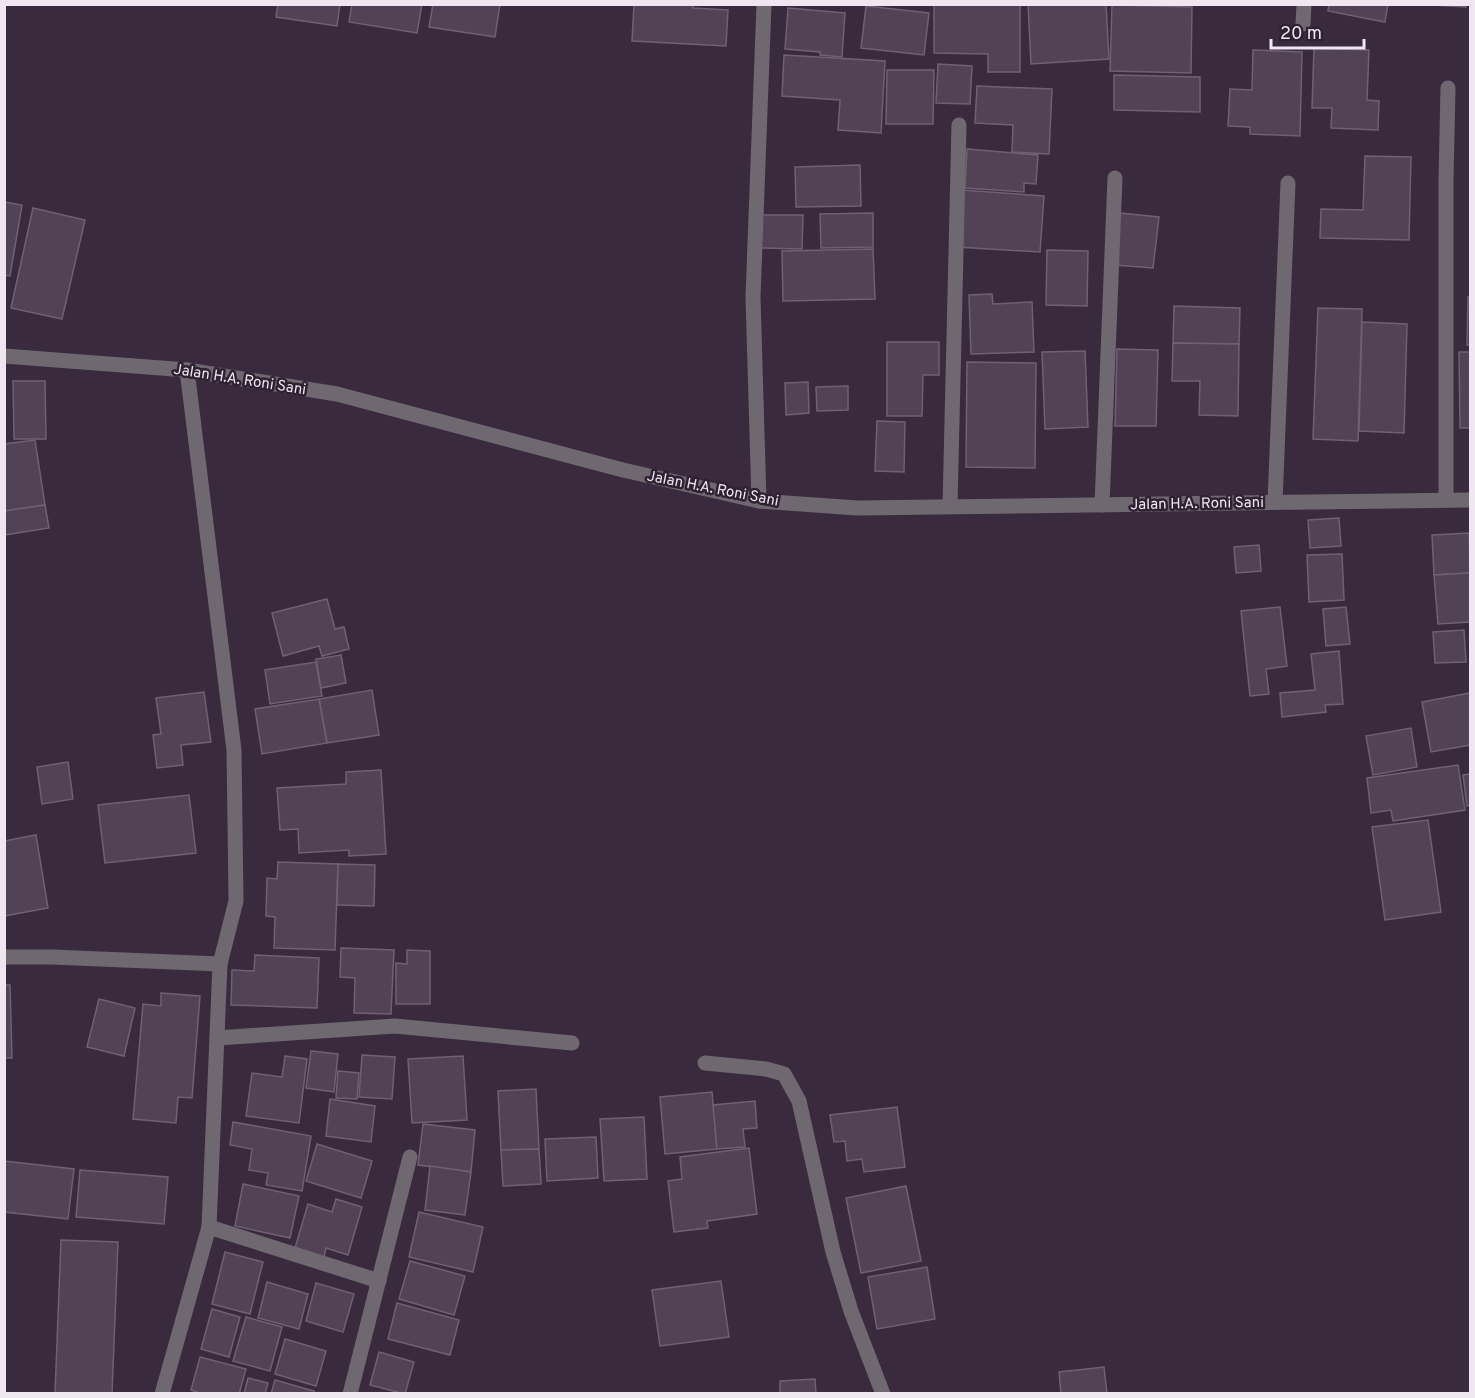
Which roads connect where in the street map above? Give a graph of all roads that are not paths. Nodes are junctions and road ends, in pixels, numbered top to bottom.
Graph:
1 (764, 4) edge
2 (1305, 4) edge
3 (1303, 24) dead end
4 (1448, 88) dead end
5 (959, 125) dead end
6 (1114, 178) dead end
7 (1288, 183) dead end
8 (4, 356) edge
9 (187, 370) junction
10 (1446, 500) junction
11 (1470, 500) edge
12 (759, 501) junction
13 (1275, 502) junction
14 (1102, 505) junction
15 (950, 506) junction
16 (4, 957) edge
17 (220, 964) junction
18 (217, 1038) junction
19 (572, 1043) dead end
20 (705, 1063) dead end
21 (410, 1157) dead end
22 (208, 1227) junction
23 (379, 1281) junction
24 (162, 1394) edge
25 (350, 1394) edge
26 (883, 1394) edge

1 - 12 street
2 - 3 street
4 - 10 street
5 - 15 street
6 - 14 street
7 - 13 street
8 - 9 street, Jalan H.A. Roni Sani
9 - 12 street, Jalan H.A. Roni Sani
9 - 17 street
10 - 11 street, Jalan H.A. Roni Sani
10 - 13 street, Jalan H.A. Roni Sani
12 - 15 street, Jalan H.A. Roni Sani
13 - 14 street, Jalan H.A. Roni Sani
14 - 15 street, Jalan H.A. Roni Sani
16 - 17 street
17 - 18 street
18 - 19 street
18 - 22 street
20 - 26 street
21 - 23 street
22 - 23 street
22 - 24 street
23 - 25 street

